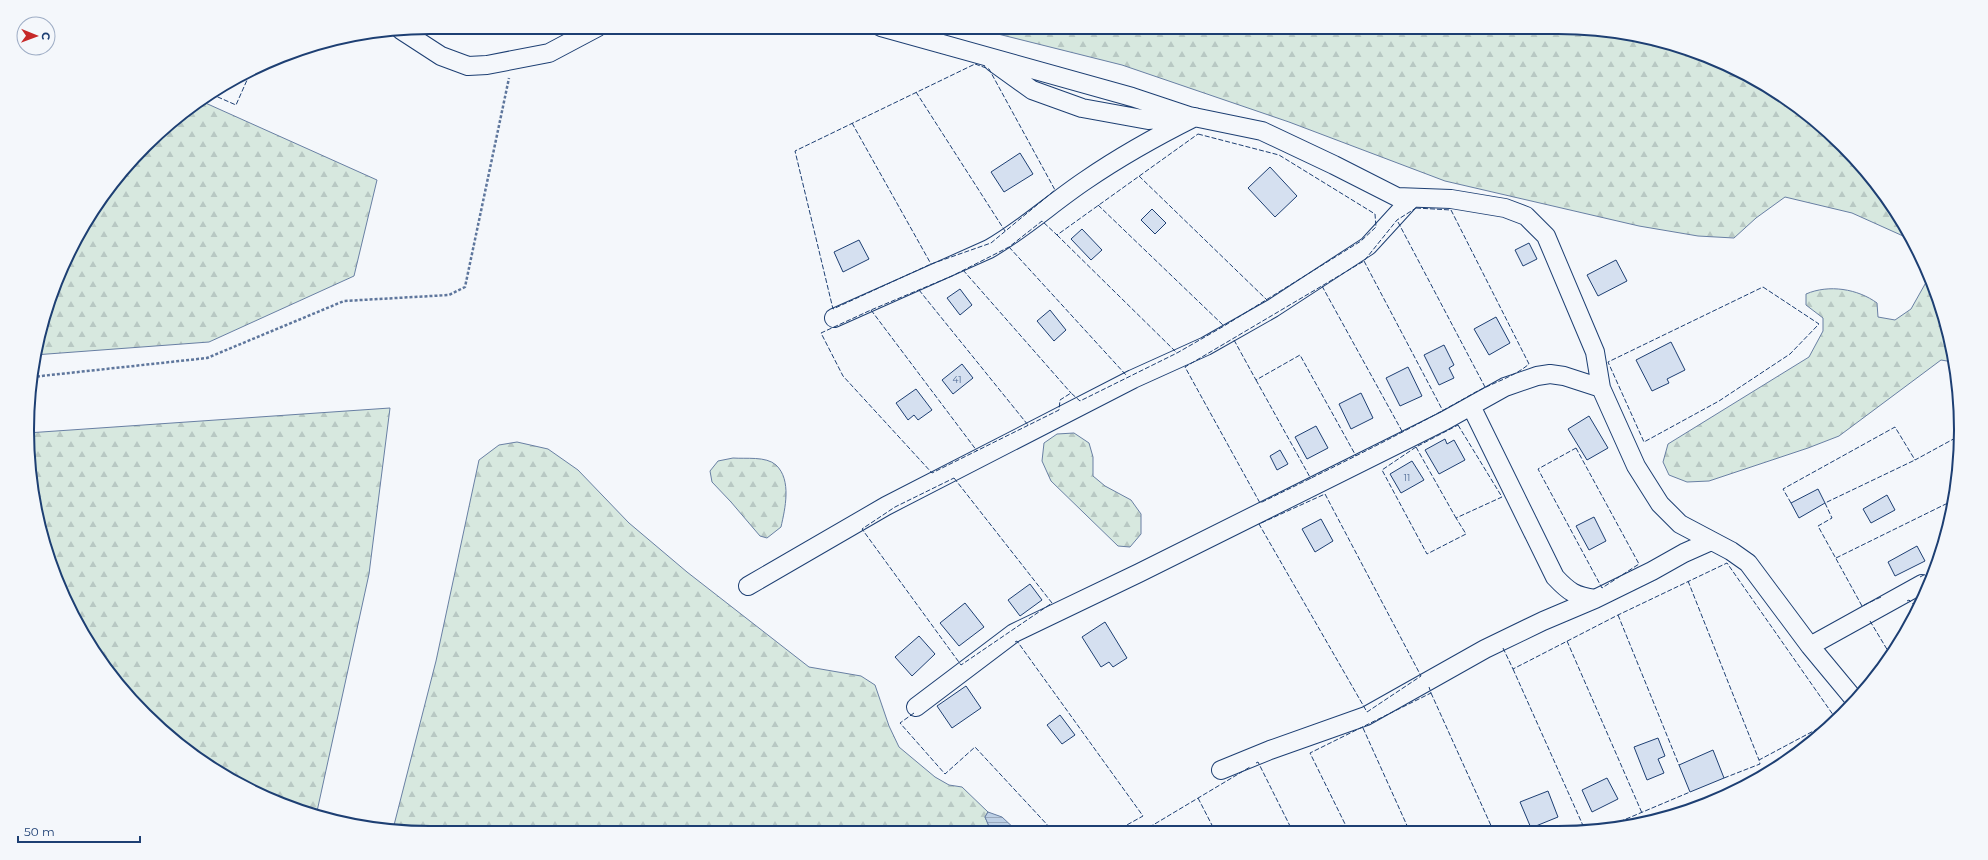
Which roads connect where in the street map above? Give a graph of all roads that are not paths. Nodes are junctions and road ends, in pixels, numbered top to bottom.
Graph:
1 (585, 34) edge
2 (906, 34) edge
3 (408, 35) edge
4 (982, 55) junction
5 (1192, 117) junction
6 (1410, 199) junction
7 (834, 318) dead end
8 (1601, 388) junction
9 (1472, 406) junction
10 (1711, 541) junction
11 (1922, 584) dead end
12 (748, 586) dead end
13 (1595, 599) junction
14 (1810, 646) junction
15 (1851, 696) edge
16 (916, 706) dead end
17 (1221, 770) dead end

1 - 3 street
2 - 4 street
4 - 5 street
4 - 5 street
5 - 6 street
5 - 7 street
6 - 8 street
6 - 12 street
8 - 9 street
8 - 10 street
9 - 13 street
9 - 16 street
10 - 13 street
10 - 14 street
11 - 14 street
13 - 17 street
14 - 15 street

